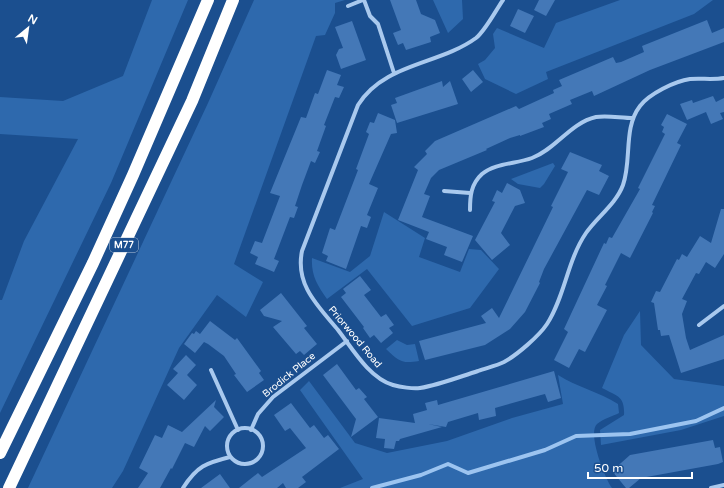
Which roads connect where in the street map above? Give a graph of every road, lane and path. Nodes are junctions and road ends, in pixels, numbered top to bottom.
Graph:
1 (208, 0) edge
2 (233, 0) edge
3 (363, 0) edge
4 (503, 0) edge
5 (348, 6) dead end
6 (394, 73) junction
7 (724, 78) edge
8 (633, 118) junction
9 (444, 192) dead end
10 (470, 193) junction
11 (470, 210) dead end
12 (724, 306) edge
13 (699, 325) dead end
14 (346, 341) junction
15 (211, 370) dead end
16 (238, 430) junction
17 (252, 430) junction
18 (0, 453) edge
19 (230, 457) junction
20 (724, 485) edge
21 (9, 488) edge
22 (183, 488) edge
23 (711, 488) edge

1 - 18 highway, M77
2 - 21 highway, M77
3 - 5 street
3 - 6 street
4 - 6 street, Priorwood Road
6 - 14 street, Priorwood Road
7 - 8 street, Priorwood Road
8 - 10 street
8 - 14 street, Priorwood Road
9 - 10 street
10 - 11 street
12 - 13 street
14 - 17 street, Brodick Place
15 - 16 street
16 - 17 street
16 - 19 street
17 - 19 street
19 - 22 street
20 - 23 street

